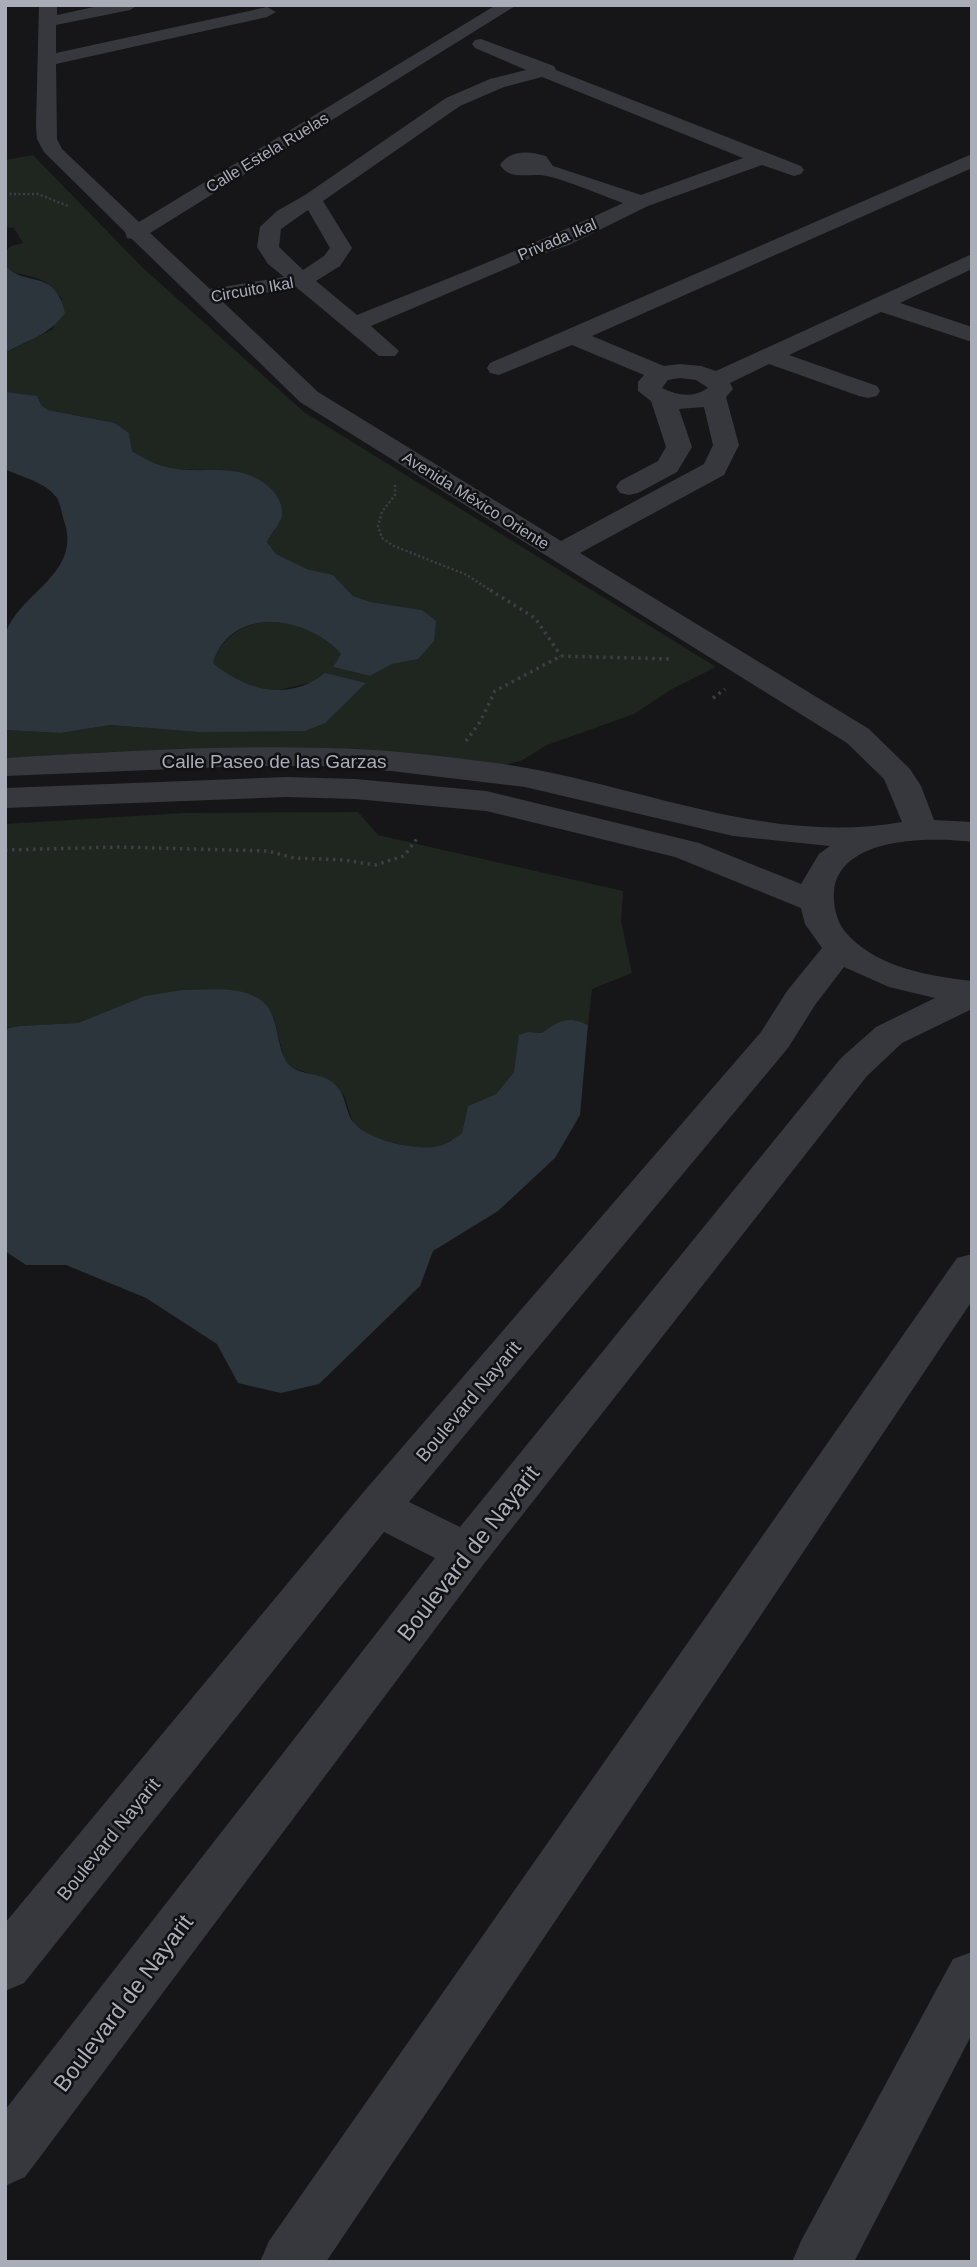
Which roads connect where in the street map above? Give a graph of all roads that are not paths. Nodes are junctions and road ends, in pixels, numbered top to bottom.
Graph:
1 (130, 5) edge
2 (509, 5) edge
3 (267, 12) dead end
4 (47, 18) edge
5 (481, 44) dead end
6 (102, 50) junction
7 (46, 61) junction
8 (547, 70) junction
9 (761, 158) junction
10 (972, 160) edge
11 (540, 168) dead end
12 (794, 170) dead end
13 (312, 199) junction
14 (641, 202) junction
15 (135, 233) junction
16 (972, 261) edge
17 (295, 275) junction
18 (198, 293) junction
19 (879, 304) junction
20 (355, 324) junction
21 (972, 335) edge
22 (572, 336) junction
23 (387, 351) dead end
24 (768, 356) junction
25 (499, 368) dead end
26 (662, 387) junction
27 (715, 389) junction
28 (868, 391) dead end
29 (589, 507) dead end
30 (562, 552) junction
31 (5, 767) edge
32 (493, 787) junction
33 (5, 799) edge
34 (966, 826) edge
35 (920, 828) junction
36 (872, 838) junction
37 (816, 902) junction
38 (841, 947) junction
39 (972, 993) edge
40 (972, 1269) edge
41 (377, 1508) junction
42 (467, 1552) junction
43 (5, 1965) edge
44 (972, 1978) edge
45 (5, 2157) edge
46 (290, 2262) edge
47 (822, 2262) edge

1 - 4 street
2 - 15 street, Calle Estela Ruelas
3 - 6 street
4 - 6 street
4 - 7 street
5 - 8 street
6 - 7 street
7 - 15 street, Avenida México Oriente
8 - 9 street
8 - 13 street
9 - 12 street
9 - 14 street, Privada Ikal
10 - 22 street
11 - 14 street
13 - 17 street
13 - 17 street
14 - 20 street, Privada Ikal
15 - 18 street, Avenida México Oriente
16 - 19 street
17 - 18 street, Circuito Ikal
17 - 20 street
18 - 30 street, Avenida México Oriente
19 - 21 street
19 - 24 street
20 - 23 street
22 - 25 street
22 - 26 street
24 - 27 street
24 - 28 street
26 - 27 street
26 - 29 street
27 - 30 street
30 - 35 street, Avenida México Oriente
31 - 32 street, Calle Paseo de las Garzas
32 - 33 street, Calle Paseo de las Garzas
32 - 36 street, Calle Paseo de las Garzas
32 - 37 street, Calle Paseo de las Garzas
34 - 35 street
35 - 36 street
36 - 37 street
37 - 38 street
38 - 39 street
38 - 41 street, Boulevard Nayarit
39 - 42 street, Boulevard de Nayarit
40 - 46 street
41 - 42 street
41 - 43 street, Boulevard Nayarit
42 - 45 street, Boulevard de Nayarit
44 - 47 street

